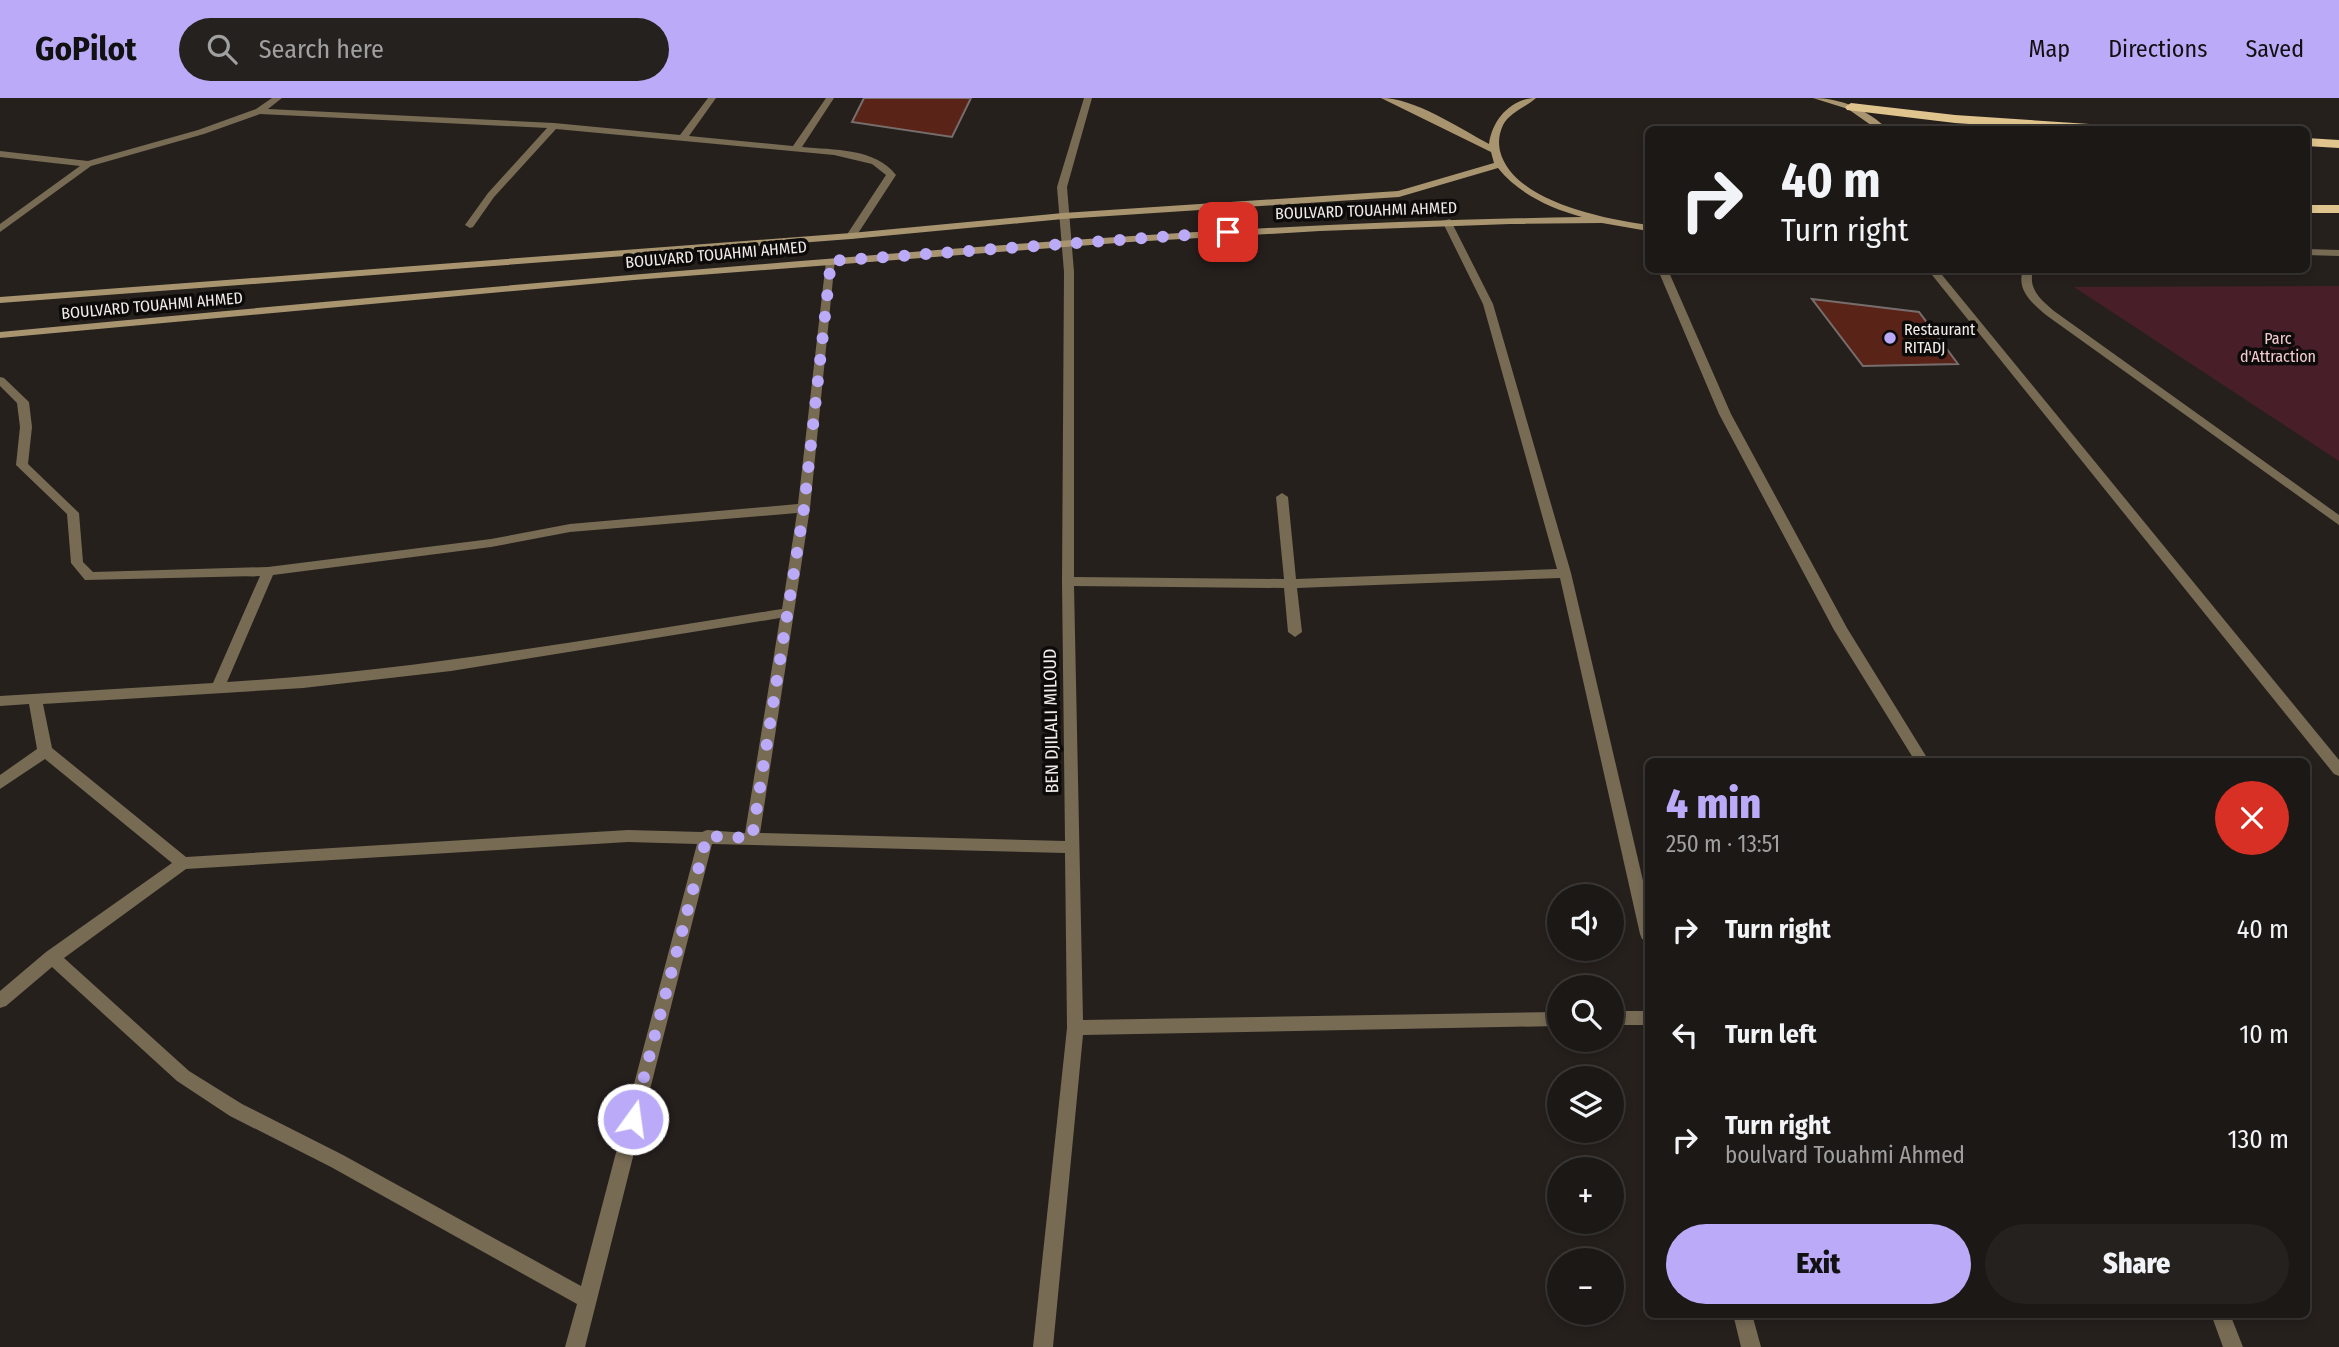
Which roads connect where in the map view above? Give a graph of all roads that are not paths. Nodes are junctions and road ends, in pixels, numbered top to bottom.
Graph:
1 (278, 98) edge
2 (712, 98) edge
3 (830, 98) edge
4 (1088, 98) edge
5 (1385, 98) edge
6 (1532, 98) edge
7 (1817, 98) edge
8 (1831, 99) edge
9 (1851, 107) junction
10 (259, 111) junction
11 (554, 126) junction
12 (1879, 126) edge
13 (2060, 126) edge
14 (682, 139) junction
15 (2310, 142) edge
16 (2339, 144) edge
17 (796, 149) junction
18 (1494, 150) junction
19 (0, 155) edge
20 (88, 164) junction
21 (1499, 164) junction
22 (2310, 209) edge
23 (2339, 209) edge
24 (1063, 216) junction
25 (1605, 220) junction
26 (1447, 221) junction
27 (470, 225) dead end
28 (1645, 227) edge
29 (0, 229) edge
30 (851, 236) junction
31 (1066, 242) junction
32 (2310, 253) edge
33 (2339, 253) edge
34 (831, 261) junction
35 (1664, 273) edge
36 (1935, 273) edge
37 (2028, 273) edge
38 (0, 300) edge
39 (0, 335) edge
40 (0, 380) edge
41 (1282, 497) dead end
42 (804, 508) junction
43 (2339, 521) edge
44 (268, 571) junction
45 (1564, 573) junction
46 (1068, 582) junction
47 (1288, 584) junction
48 (789, 612) junction
49 (1294, 632) dead end
50 (218, 688) junction
51 (36, 699) junction
52 (0, 701) edge
53 (46, 751) junction
54 (1920, 758) edge
55 (2339, 770) edge
56 (0, 783) edge
57 (707, 836) junction
58 (752, 838) junction
59 (1072, 847) junction
60 (183, 863) junction
61 (1645, 921) edge
62 (52, 957) junction
63 (0, 1001) edge
64 (1624, 1018) edge
65 (1645, 1018) edge
66 (1547, 1019) edge
67 (1075, 1028) junction
68 (586, 1299) junction
69 (1743, 1318) edge
70 (2222, 1318) edge
71 (575, 1347) edge
72 (1043, 1347) edge
73 (1751, 1347) edge
74 (2233, 1347) edge

1 - 10 street
2 - 14 street
3 - 17 street
4 - 24 street, BEN DJILALI MILOUD
5 - 18 main road
6 - 18 main road
7 - 8 main road
8 - 9 main road
9 - 12 main road
9 - 13 highway
10 - 11 street
10 - 20 street
11 - 14 street
11 - 27 street
14 - 17 street
15 - 16 highway
17 - 30 street
18 - 21 main road
19 - 20 street
20 - 29 street
21 - 24 main road, BOULVARD TOUAHMI AHMED
21 - 25 main road
22 - 23 highway
24 - 30 main road, BOULVARD TOUAHMI AHMED
24 - 31 street, BEN DJILALI MILOUD
25 - 26 main road, BOULVARD TOUAHMI AHMED
25 - 28 main road
26 - 31 main road, BOULVARD TOUAHMI AHMED
26 - 45 street
30 - 38 main road, BOULVARD TOUAHMI AHMED
31 - 34 main road, BOULVARD TOUAHMI AHMED
31 - 46 street, BEN DJILALI MILOUD
32 - 33 street
34 - 39 main road, BOULVARD TOUAHMI AHMED
34 - 42 street
35 - 54 street
36 - 55 street
37 - 43 street
40 - 44 street
41 - 47 street
42 - 44 street
42 - 48 street
44 - 50 street
45 - 47 street
45 - 61 street
46 - 47 street
46 - 59 street, BEN DJILALI MILOUD
47 - 49 street
48 - 50 street
48 - 58 street
50 - 51 street
51 - 52 street
51 - 53 street
53 - 56 street
53 - 60 street
57 - 58 street
57 - 60 street
57 - 68 street
58 - 59 street
59 - 67 street, BEN DJILALI MILOUD
60 - 62 street
62 - 63 street
62 - 68 street
64 - 65 street
66 - 67 street
67 - 72 street, BEN DJILALI MILOUD
68 - 71 street
69 - 73 street
70 - 74 street

